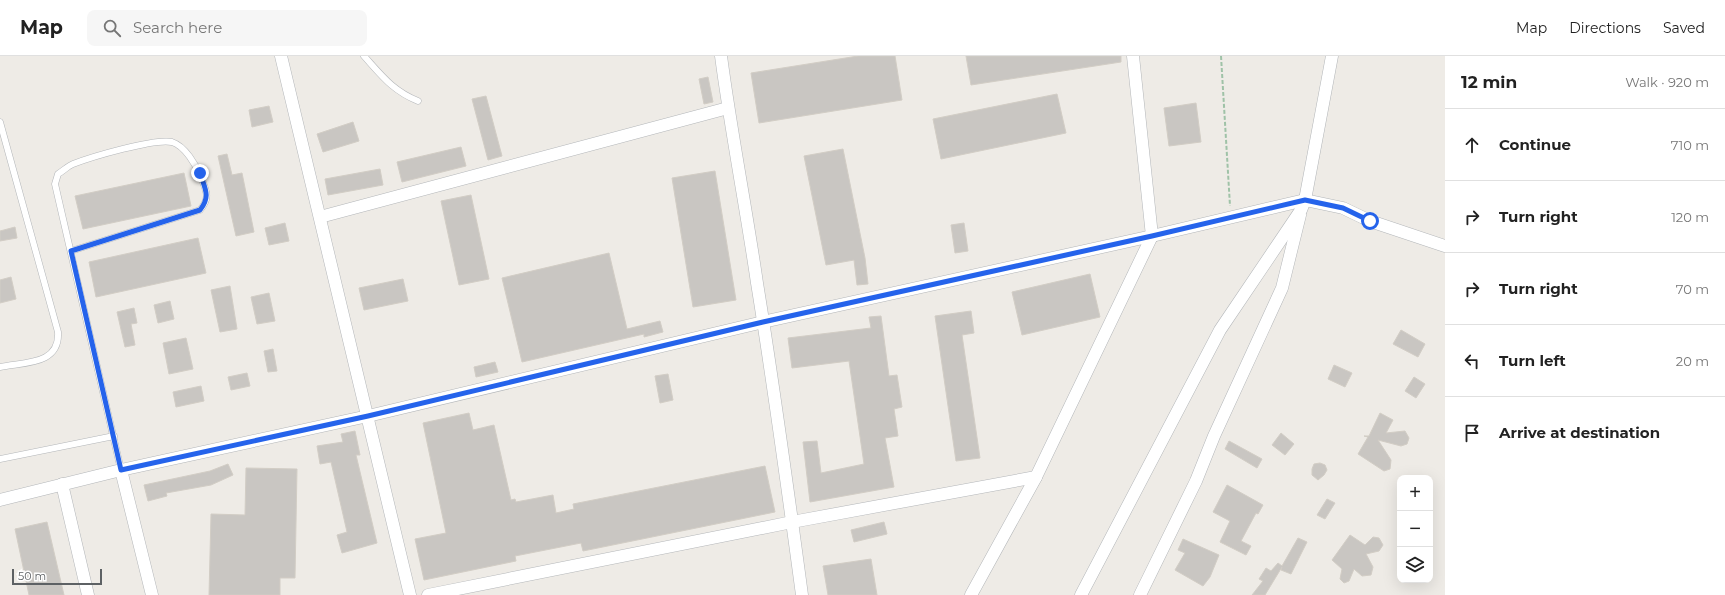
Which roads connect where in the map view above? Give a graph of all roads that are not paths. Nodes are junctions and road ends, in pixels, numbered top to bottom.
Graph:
1 (281, 56) edge
2 (364, 56) edge
3 (721, 56) edge
4 (1133, 56) edge
5 (1332, 56) edge
6 (418, 101) dead end
7 (728, 108) junction
8 (0, 122) edge
9 (8, 146) junction
10 (0, 148) edge
11 (1303, 205) junction
12 (320, 217) junction
13 (1152, 236) junction
14 (1445, 246) edge
15 (71, 251) junction
16 (763, 322) junction
17 (0, 367) edge
18 (368, 416) junction
19 (114, 436) junction
20 (0, 459) edge
21 (121, 470) junction
22 (1036, 477) junction
23 (62, 484) junction
24 (0, 500) edge
25 (792, 522) junction
26 (88, 595) edge
27 (152, 595) edge
28 (410, 595) edge
29 (428, 595) edge
30 (802, 595) edge
31 (970, 595) edge
32 (1081, 595) edge
33 (1140, 595) edge

1 - 12 street
2 - 6 lane
3 - 7 street
4 - 13 street
5 - 11 street
7 - 12 street
7 - 16 street
8 - 9 lane
9 - 10 lane
9 - 17 lane
11 - 13 street
11 - 14 street
11 - 32 street
11 - 33 street
12 - 18 street
13 - 16 street
13 - 22 street
15 - 15 lane
15 - 19 lane
16 - 18 street
16 - 25 street
18 - 21 street
18 - 28 street
19 - 20 lane
19 - 21 lane
21 - 23 street
21 - 27 street
22 - 25 street
22 - 31 street
23 - 24 street
23 - 26 street
25 - 29 street
25 - 30 street

